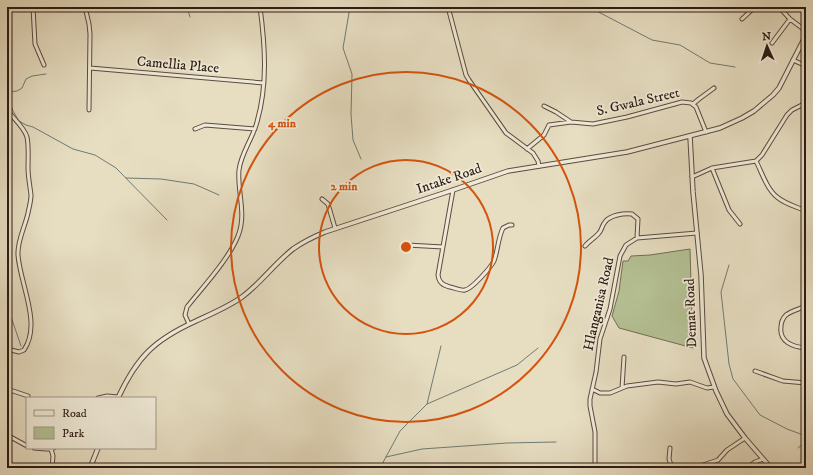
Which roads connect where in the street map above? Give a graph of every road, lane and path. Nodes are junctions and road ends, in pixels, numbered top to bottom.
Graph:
1 (33, 7) edge
2 (85, 7) edge
3 (260, 7) edge
4 (448, 7) edge
5 (755, 7) edge
6 (779, 7) edge
7 (742, 19) dead end
8 (790, 19) junction
9 (806, 31) edge
10 (806, 35) edge
11 (772, 43) dead end
12 (794, 60) junction
13 (44, 65) dead end
14 (806, 66) edge
15 (90, 68) junction
16 (264, 83) junction
17 (714, 88) dead end
18 (804, 103) edge
19 (694, 104) junction
20 (544, 106) dead end
21 (7, 110) edge
22 (89, 110) dead end
23 (570, 122) junction
24 (806, 122) edge
25 (195, 129) dead end
26 (255, 129) junction
27 (706, 132) junction
28 (690, 136) junction
29 (527, 149) junction
30 (756, 161) junction
31 (540, 166) junction
32 (712, 168) junction
33 (692, 177) junction
34 (453, 190) junction
35 (322, 199) dead end
36 (806, 211) edge
37 (740, 224) dead end
38 (512, 225) dead end
39 (335, 228) junction
40 (697, 233) junction
41 (637, 238) junction
42 (407, 244) dead end
43 (585, 246) dead end
44 (443, 247) junction
45 (806, 306) edge
46 (189, 324) junction
47 (806, 348) edge
48 (7, 349) edge
49 (624, 357) dead end
50 (755, 371) dead end
51 (806, 383) edge
52 (714, 387) junction
53 (622, 388) junction
54 (7, 389) edge
55 (592, 389) junction
56 (28, 396) dead end
57 (102, 397) edge
58 (112, 397) edge
59 (119, 397) edge
60 (7, 435) edge
61 (745, 438) junction
62 (26, 445) edge
63 (670, 448) dead end
64 (53, 449) edge
65 (98, 449) edge
66 (763, 459) junction
67 (52, 468) edge
68 (90, 468) edge
69 (595, 468) edge
70 (672, 468) edge
71 (694, 468) edge
72 (747, 468) edge
73 (771, 468) edge

1 - 13 street
2 - 15 street
3 - 16 street
4 - 29 street
5 - 7 street
6 - 8 street
8 - 9 street
8 - 11 street
10 - 12 street, Intake Road
12 - 14 street
12 - 27 street, Intake Road
15 - 16 street, Camellia Place
15 - 22 street
16 - 26 street
17 - 19 street, S. Gwala Street
18 - 24 street
18 - 30 street
19 - 23 street, S. Gwala Street
19 - 27 street, S. Gwala Street
20 - 23 street, S. Gwala Street
21 - 48 street
23 - 29 street
25 - 26 street
26 - 46 street
27 - 28 street, Intake Road
28 - 31 street, Intake Road
28 - 33 street, Demat Road
29 - 31 street
30 - 32 street
30 - 36 street
31 - 34 street, Intake Road
32 - 33 street
32 - 37 street
33 - 40 street, Demat Road
34 - 39 street, Intake Road
34 - 44 street
35 - 39 street
38 - 44 street
39 - 46 street, Intake Road
40 - 41 street
40 - 52 street, Demat Road
41 - 43 street
41 - 55 street, Hlanganisa Road
42 - 44 street
45 - 47 street
46 - 59 street, Intake Road
49 - 53 street
50 - 51 street
52 - 53 street
52 - 61 street, Demat Road
53 - 55 street
54 - 56 street
55 - 69 street, Hlanganisa Road
57 - 58 street
60 - 62 street
61 - 66 street, Demat Road
61 - 71 street
63 - 70 street
64 - 67 street
65 - 68 street
66 - 72 street
66 - 73 street, Demat Road

